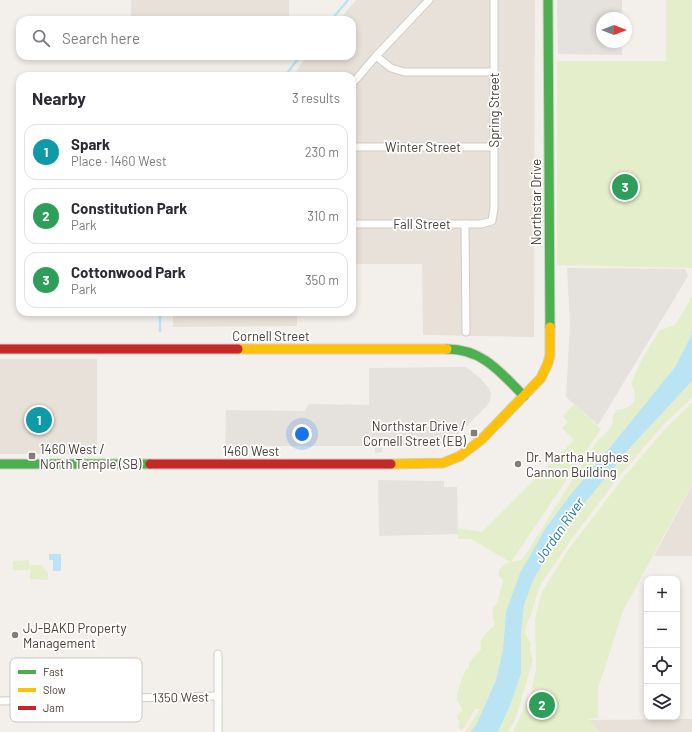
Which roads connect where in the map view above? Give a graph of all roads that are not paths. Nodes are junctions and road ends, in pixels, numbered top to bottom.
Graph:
1 (429, 0) edge
2 (494, 0) edge
3 (548, 0) edge
4 (376, 56) junction
5 (494, 72) junction
6 (356, 79) edge
7 (356, 147) edge
8 (494, 147) junction
9 (492, 221) joint
10 (356, 224) edge
11 (466, 224) junction
12 (466, 332) dead end
13 (0, 349) edge
14 (524, 396) junction
15 (0, 464) edge
16 (218, 654) dead end
17 (218, 696) junction
18 (142, 698) edge
19 (0, 701) edge
20 (10, 701) edge
21 (218, 732) edge

1 - 4 street
2 - 5 street, Spring Street
3 - 14 street, Northstar Drive
4 - 5 street
4 - 6 street
5 - 8 street, Spring Street
7 - 8 street, Winter Street
8 - 9 street, Spring Street
9 - 11 street, Fall Street
10 - 11 street, Fall Street
11 - 12 street
13 - 14 street, Cornell Street
14 - 15 street, 1460 West
16 - 17 street
17 - 18 street, 1350 West
17 - 21 street
19 - 20 street, 1350 West

